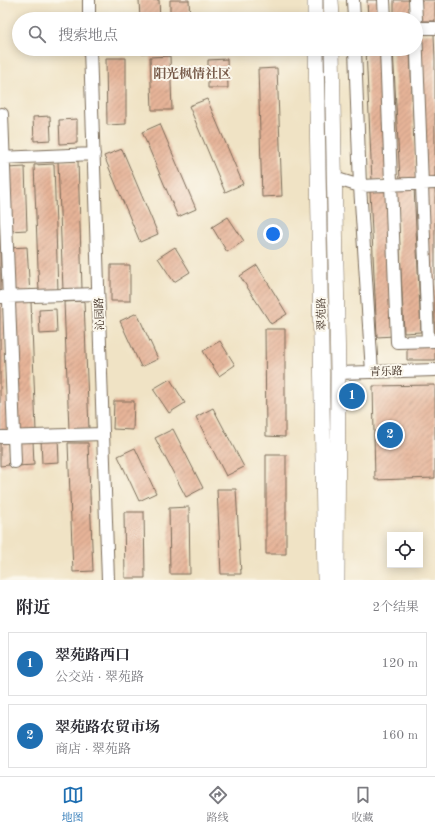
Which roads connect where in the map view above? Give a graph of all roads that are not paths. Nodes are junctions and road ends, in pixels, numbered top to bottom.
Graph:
1 (89, 0) edge
2 (315, 0) edge
3 (331, 0) edge
4 (353, 0) edge
5 (384, 0) edge
6 (415, 0) edge
7 (89, 12) edge
8 (316, 12) edge
9 (332, 12) edge
10 (354, 12) edge
11 (385, 12) edge
12 (416, 12) edge
13 (435, 28) edge
14 (423, 29) edge
15 (90, 56) edge
16 (316, 56) edge
17 (332, 56) edge
18 (355, 56) edge
19 (386, 56) edge
20 (417, 56) edge
21 (2, 114) dead end
22 (94, 154) junction
23 (2, 158) edge
24 (334, 178) junction
25 (435, 183) edge
26 (422, 184) junction
27 (391, 185) junction
28 (360, 186) junction
29 (98, 294) junction
30 (4, 297) edge
31 (432, 341) edge
32 (435, 370) edge
33 (372, 372) junction
34 (338, 373) junction
35 (103, 434) junction
36 (0, 437) edge
37 (14, 437) junction
38 (15, 462) dead end
39 (108, 580) edge
40 (325, 580) edge
41 (337, 580) edge

1 - 7 street
2 - 8 main road
3 - 9 main road
4 - 10 street
5 - 11 street
6 - 12 street
13 - 14 street
15 - 22 street, 沁园路
16 - 40 main road, 翠苑路
17 - 24 main road, 翠苑路
18 - 28 street
19 - 27 street
20 - 26 street
21 - 23 street
22 - 23 street
22 - 29 street, 沁园路
23 - 30 street
24 - 28 street
24 - 34 main road, 翠苑路
25 - 26 street
26 - 27 street
26 - 31 street
27 - 28 street
27 - 31 street
28 - 33 street
29 - 30 street
29 - 35 street, 沁园路
30 - 37 street
32 - 33 street, 青乐路
33 - 34 street, 青乐路
34 - 41 main road, 翠苑路
35 - 37 street
35 - 39 street, 沁园路
36 - 37 street
37 - 38 street

